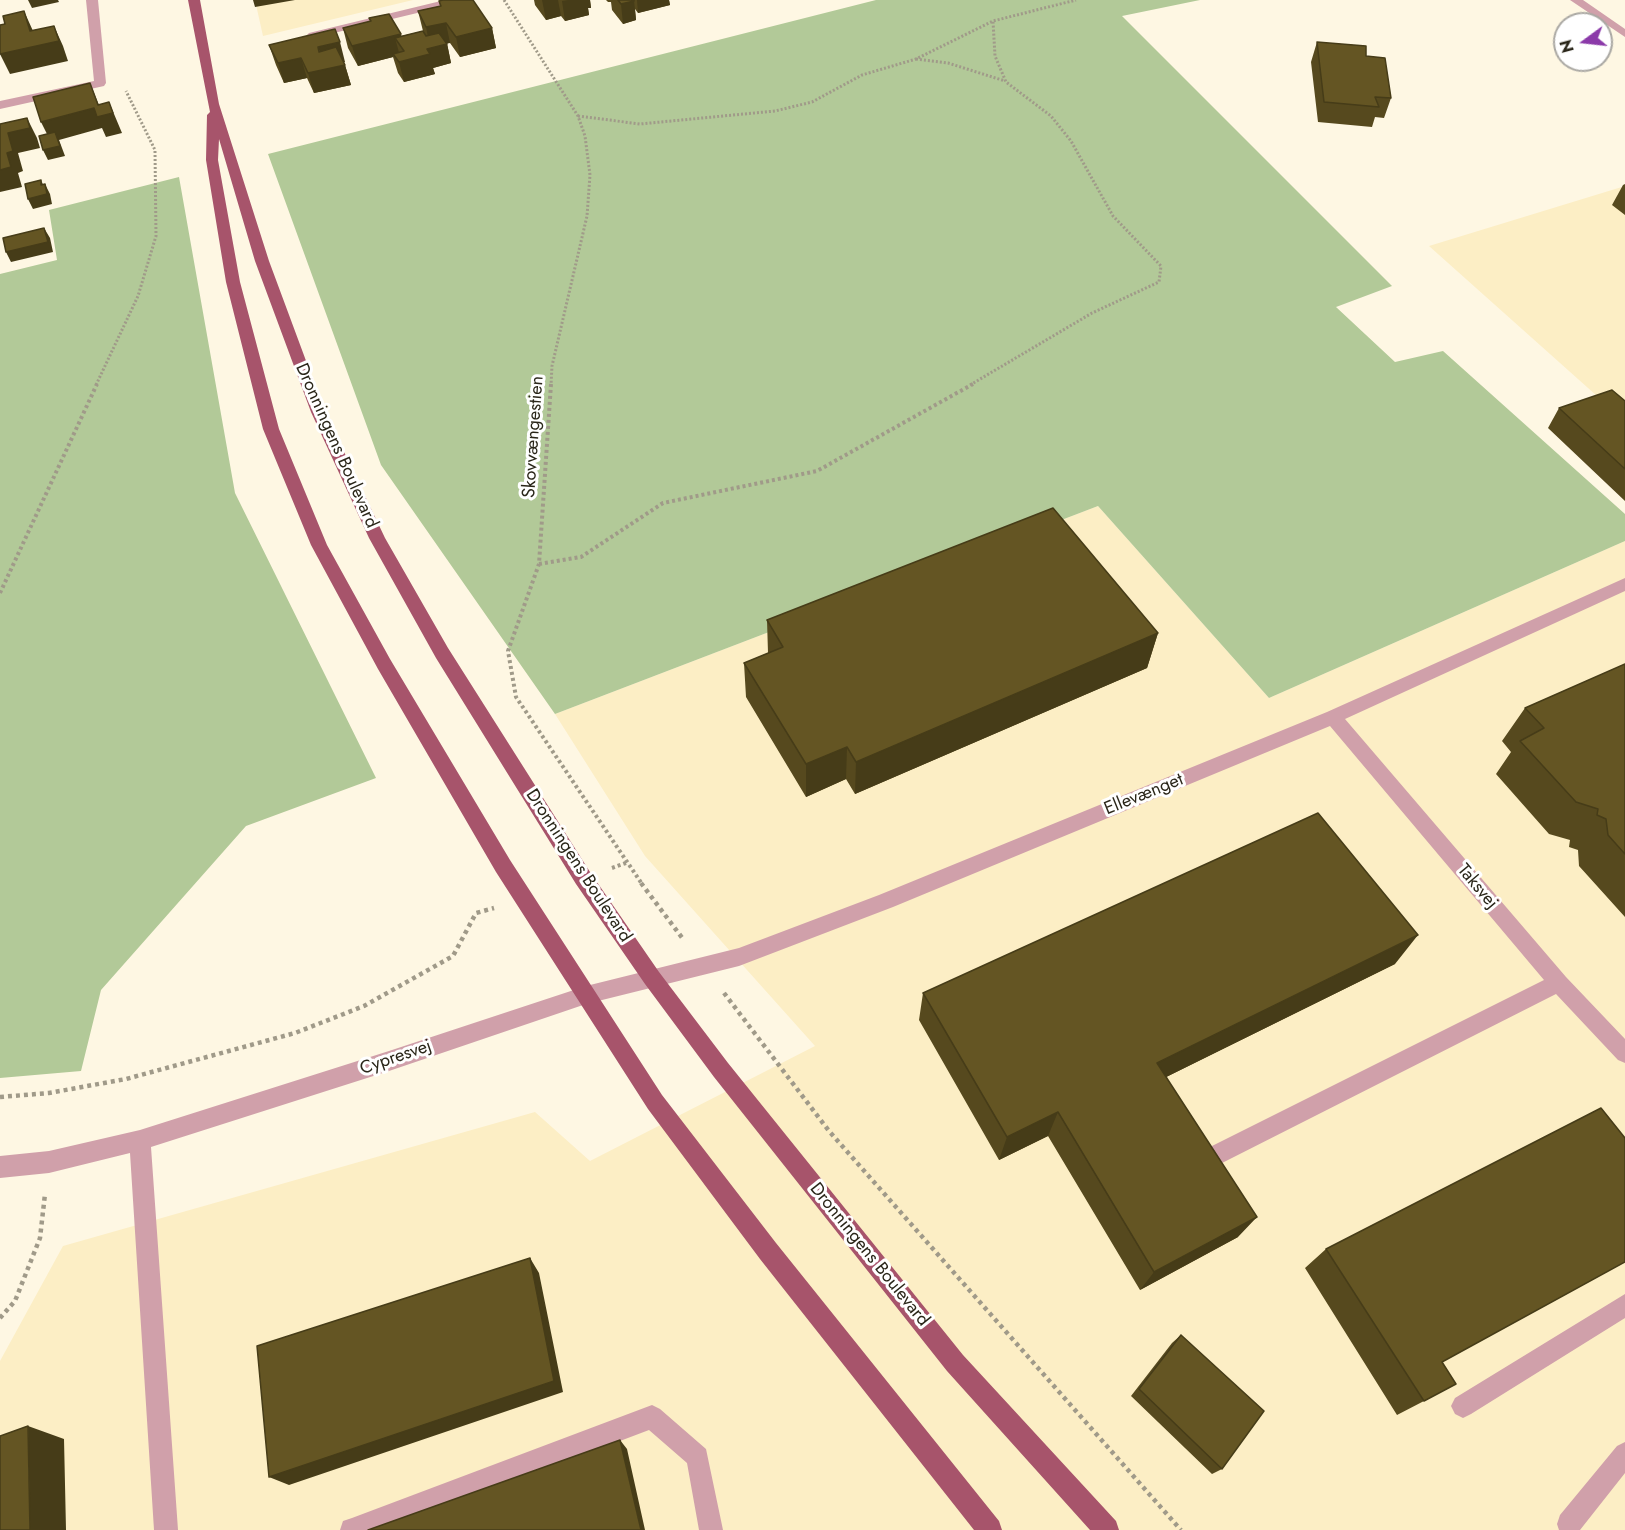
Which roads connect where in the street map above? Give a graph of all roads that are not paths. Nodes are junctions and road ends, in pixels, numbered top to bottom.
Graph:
1 (92, 0) edge
2 (194, 0) edge
3 (456, 0) edge
4 (1576, 0) edge
5 (1625, 34) edge
6 (305, 37) edge
7 (213, 104) junction
8 (0, 105) edge
9 (1625, 584) edge
10 (1333, 717) junction
11 (652, 978) junction
12 (1558, 983) junction
13 (586, 995) junction
14 (1625, 1053) edge
15 (140, 1140) junction
16 (1218, 1154) edge
17 (0, 1167) edge
18 (1625, 1305) edge
19 (1463, 1406) dead end
20 (1625, 1454) edge
21 (1569, 1524) dead end
22 (166, 1530) edge
23 (352, 1530) edge
24 (711, 1530) edge
25 (990, 1530) edge
26 (1107, 1530) edge

1 - 8 street
2 - 7 main road, Dronningens Boulevard
3 - 6 street
4 - 5 street
7 - 11 main road, Dronningens Boulevard
7 - 13 main road, Dronningens Boulevard
9 - 10 street, Ellevænget
10 - 11 street, Ellevænget
10 - 12 street, Taksvej
11 - 13 street, Cypresvej
11 - 26 main road, Dronningens Boulevard
12 - 14 street, Taksvej
12 - 16 street
13 - 15 street, Cypresvej
13 - 25 main road, Dronningens Boulevard
15 - 17 street, Cypresvej
15 - 22 street
18 - 19 street
20 - 21 street
23 - 24 street

